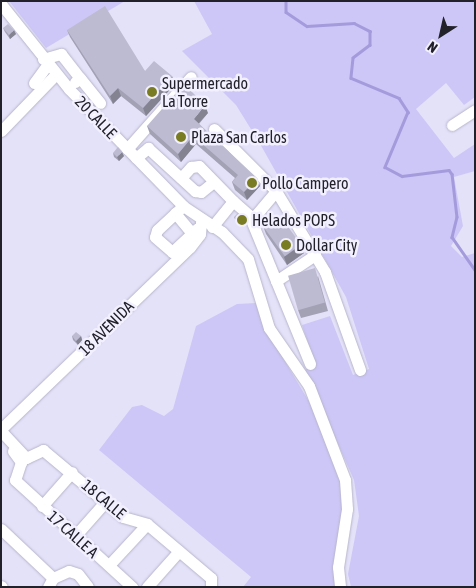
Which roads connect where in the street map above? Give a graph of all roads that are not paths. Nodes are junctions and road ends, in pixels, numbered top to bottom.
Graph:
1 (1, 4) edge
2 (45, 62) junction
3 (55, 75) junction
4 (191, 77) dead end
5 (80, 78) junction
6 (34, 83) dead end
7 (69, 89) junction
8 (100, 103) dead end
9 (475, 110) edge
10 (452, 125) dead end
11 (214, 129) dead end
12 (1, 131) edge
13 (127, 149) junction
14 (136, 158) junction
15 (181, 178) junction
16 (212, 183) junction
17 (276, 191) junction
18 (233, 201) junction
19 (179, 209) junction
20 (289, 212) junction
21 (252, 220) junction
22 (277, 221) edge
23 (205, 225) junction
24 (192, 233) junction
25 (315, 255) junction
26 (276, 282) junction
27 (282, 301) junction
28 (262, 308) junction
29 (310, 364) dead end
30 (360, 370) dead end
31 (1, 430) edge
32 (1, 439) edge
33 (43, 450) junction
34 (72, 472) junction
35 (16, 480) junction
36 (105, 502) junction
37 (42, 506) junction
38 (147, 524) junction
39 (1, 529) edge
40 (75, 536) junction
41 (179, 551) junction
42 (109, 565) junction
43 (51, 582) edge
44 (212, 584) edge
45 (88, 587) edge
46 (132, 587) edge
47 (147, 587) edge
48 (340, 587) edge

1 - 2 street, 20 CALLE
2 - 3 street, 20 CALLE
2 - 5 street
2 - 6 street
3 - 7 street, 20 CALLE
3 - 12 street
4 - 13 street
5 - 7 street
5 - 8 street
7 - 13 street, 20 CALLE
9 - 10 street
11 - 17 street
13 - 14 street, 20 CALLE
14 - 15 street
14 - 19 street, 20 CALLE
15 - 16 street
15 - 16 street
16 - 18 street
17 - 20 street
17 - 21 street
18 - 21 street
18 - 23 street
19 - 23 street, 20 CALLE
19 - 24 street
19 - 24 street
20 - 22 street
20 - 25 street
21 - 26 street
23 - 24 street
23 - 28 street, 20 CALLE
23 - 31 street, 18 AVENIDA
25 - 26 street
25 - 30 street
26 - 27 street
27 - 28 street
27 - 29 street
28 - 48 street, 20 CALLE
31 - 33 street
32 - 35 street
33 - 34 street, 18 CALLE
33 - 35 street
34 - 36 street, 18 CALLE
34 - 37 street
35 - 37 street, 17 CALLE A
36 - 38 street, 18 CALLE
36 - 40 street
37 - 40 street, 17 CALLE A
38 - 41 street, 18 CALLE
38 - 42 street
39 - 43 street
40 - 42 street, 17 CALLE A
41 - 44 street, 18 CALLE
41 - 47 street
42 - 46 street, 17 CALLE A
43 - 45 street

